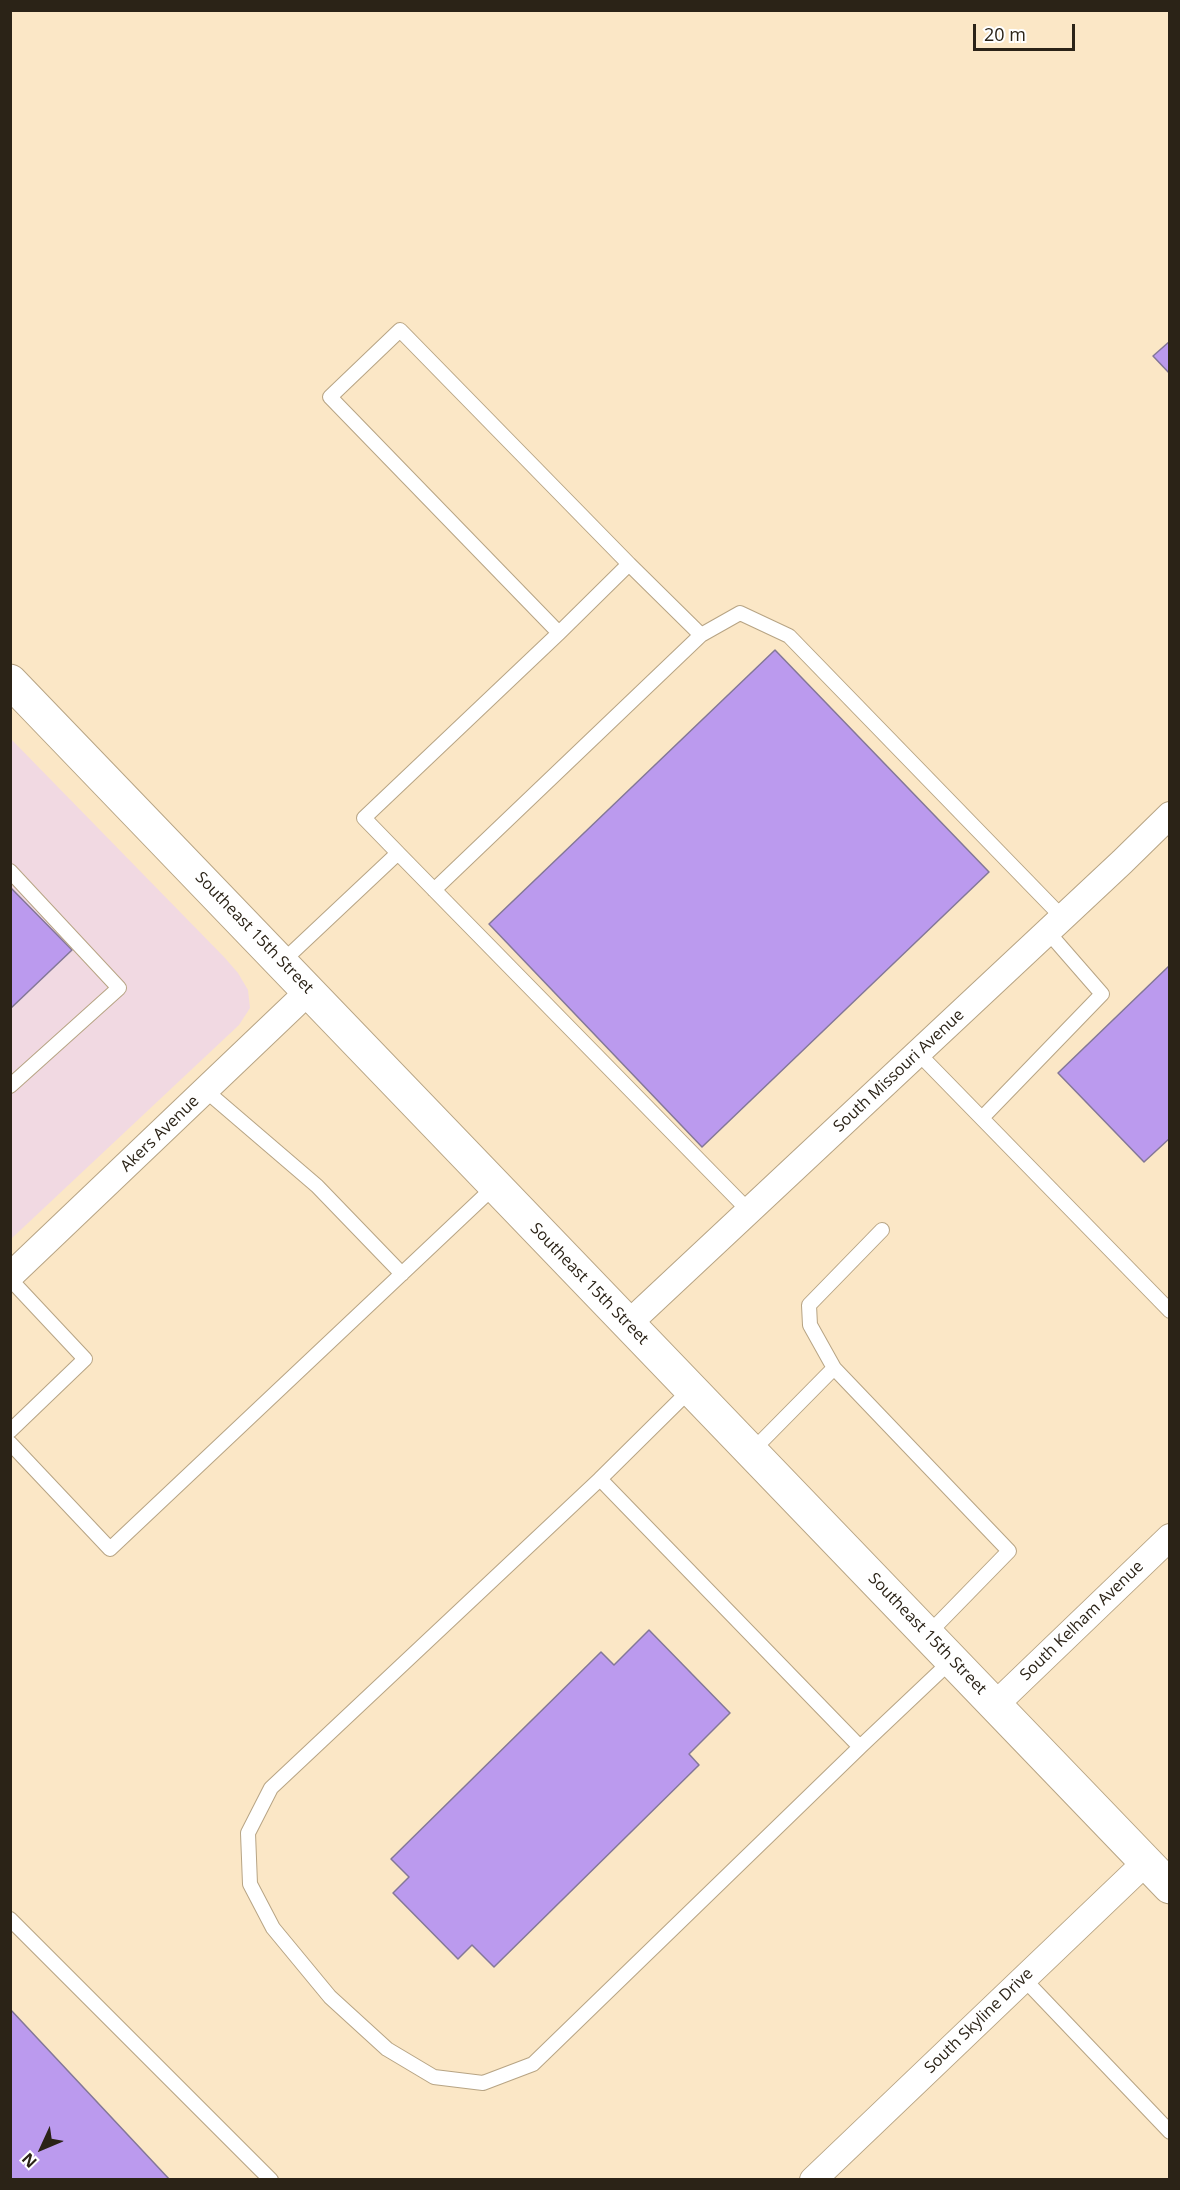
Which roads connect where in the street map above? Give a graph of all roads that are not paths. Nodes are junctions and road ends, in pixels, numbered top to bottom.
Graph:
1 (629, 564) junction
2 (559, 633) junction
3 (701, 635) junction
4 (10, 681) edge
5 (1170, 815) edge
6 (398, 854) junction
7 (10, 871) edge
8 (434, 890) junction
9 (1055, 925) junction
10 (282, 962) junction
11 (309, 991) junction
12 (918, 1053) junction
13 (10, 1086) edge
14 (205, 1090) junction
15 (982, 1118) junction
16 (495, 1185) junction
17 (749, 1211) junction
18 (882, 1230) dead end
19 (402, 1274) junction
20 (10, 1278) edge
21 (1170, 1311) edge
22 (627, 1325) junction
23 (834, 1368) junction
24 (690, 1390) junction
25 (10, 1431) edge
26 (10, 1443) edge
27 (752, 1451) junction
28 (600, 1479) junction
29 (1170, 1537) edge
30 (927, 1635) junction
31 (952, 1660) junction
32 (995, 1705) junction
33 (860, 1747) junction
34 (1146, 1862) junction
35 (1170, 1887) edge
36 (10, 1919) edge
37 (1024, 1979) junction
38 (1170, 2132) edge
39 (271, 2180) edge
40 (813, 2180) edge

1 - 2 lane
1 - 2 lane
1 - 3 lane
2 - 6 lane
3 - 8 lane
3 - 9 lane
4 - 10 main road, Southeast 15th Street
5 - 9 street, South Missouri Avenue
6 - 8 lane
6 - 10 lane
7 - 13 lane
8 - 17 lane
9 - 12 street, South Missouri Avenue
9 - 15 lane
10 - 11 main road, Southeast 15th Street
11 - 14 street, Akers Avenue
11 - 16 main road, Southeast 15th Street
12 - 15 lane
12 - 17 street, South Missouri Avenue
14 - 19 lane
14 - 20 street, Akers Avenue
15 - 21 lane
16 - 19 lane
16 - 22 main road, Southeast 15th Street
17 - 22 street, South Missouri Avenue
18 - 23 lane
19 - 26 lane
20 - 25 lane
22 - 24 main road, Southeast 15th Street
23 - 27 lane
23 - 30 lane
24 - 27 main road, Southeast 15th Street
24 - 28 lane
27 - 30 main road, Southeast 15th Street
28 - 33 lane
28 - 33 lane
29 - 32 street, South Kelham Avenue
30 - 31 main road, Southeast 15th Street
31 - 32 main road, Southeast 15th Street
31 - 33 lane
32 - 34 main road, Southeast 15th Street
34 - 35 main road, Southeast 15th Street
34 - 37 street, South Skyline Drive
36 - 39 lane
37 - 38 lane
37 - 40 street, South Skyline Drive

